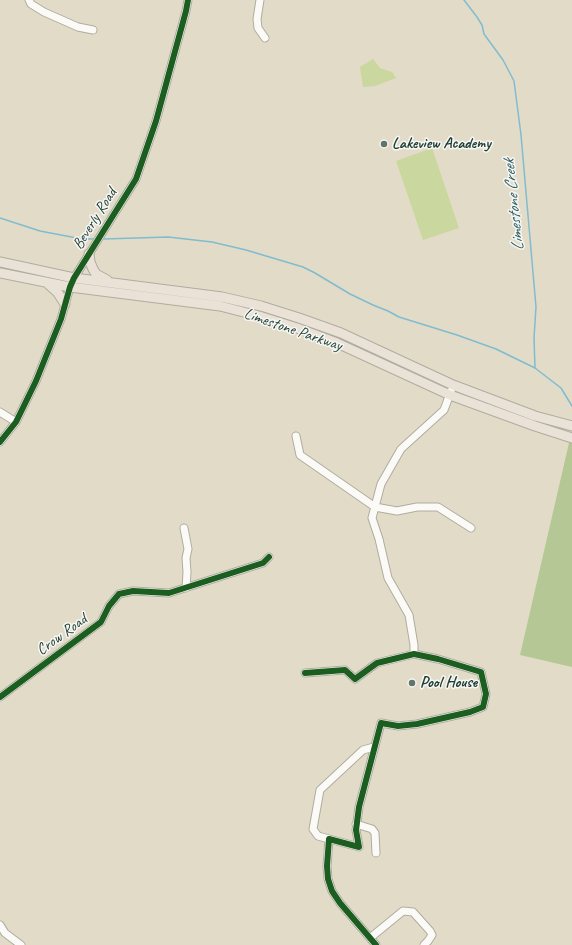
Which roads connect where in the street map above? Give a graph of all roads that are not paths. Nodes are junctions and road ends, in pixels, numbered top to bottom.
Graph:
1 (29, 0) edge
2 (188, 0) edge
3 (260, 0) edge
4 (93, 30) dead end
5 (265, 38) dead end
6 (89, 254) junction
7 (0, 262) edge
8 (0, 273) edge
9 (74, 278) junction
10 (46, 282) junction
11 (112, 283) junction
12 (70, 287) junction
13 (65, 304) junction
14 (453, 385) junction
15 (450, 396) junction
16 (0, 412) edge
17 (16, 422) junction
18 (572, 426) edge
19 (296, 436) dead end
20 (572, 438) edge
21 (0, 442) edge
22 (375, 507) junction
23 (184, 528) dead end
24 (471, 528) dead end
25 (269, 557) dead end
26 (186, 588) junction
27 (414, 654) junction
28 (305, 673) dead end
29 (0, 697) edge
30 (374, 748) junction
31 (356, 824) junction
32 (329, 843) junction
33 (376, 853) dead end
34 (0, 926) edge
35 (370, 938) junction
36 (21, 945) edge
37 (376, 945) edge
38 (424, 945) edge

1 - 4 street
2 - 6 street, Beverly Road
3 - 5 street
6 - 9 street, Beverly Road
6 - 11 main road
7 - 9 main road, Limestone Parkway
8 - 10 main road, Limestone Parkway
9 - 11 main road, Limestone Parkway
9 - 12 street, Beverly Road
10 - 12 main road, Limestone Parkway
10 - 13 main road
11 - 14 main road, Limestone Parkway
12 - 13 street, Beverly Road
12 - 15 main road, Limestone Parkway
13 - 17 street, Beverly Road
14 - 15 street
14 - 18 main road, Limestone Parkway
15 - 20 main road, Limestone Parkway
15 - 22 street
16 - 17 street
17 - 21 street, Beverly Road
19 - 22 street
22 - 24 street
22 - 27 street
23 - 26 street
25 - 26 street, Crow Road
26 - 29 street, Crow Road
27 - 28 street
27 - 30 street
30 - 31 street
30 - 32 street
31 - 32 street
31 - 33 street
32 - 35 street
34 - 36 street
35 - 37 street
35 - 38 street

